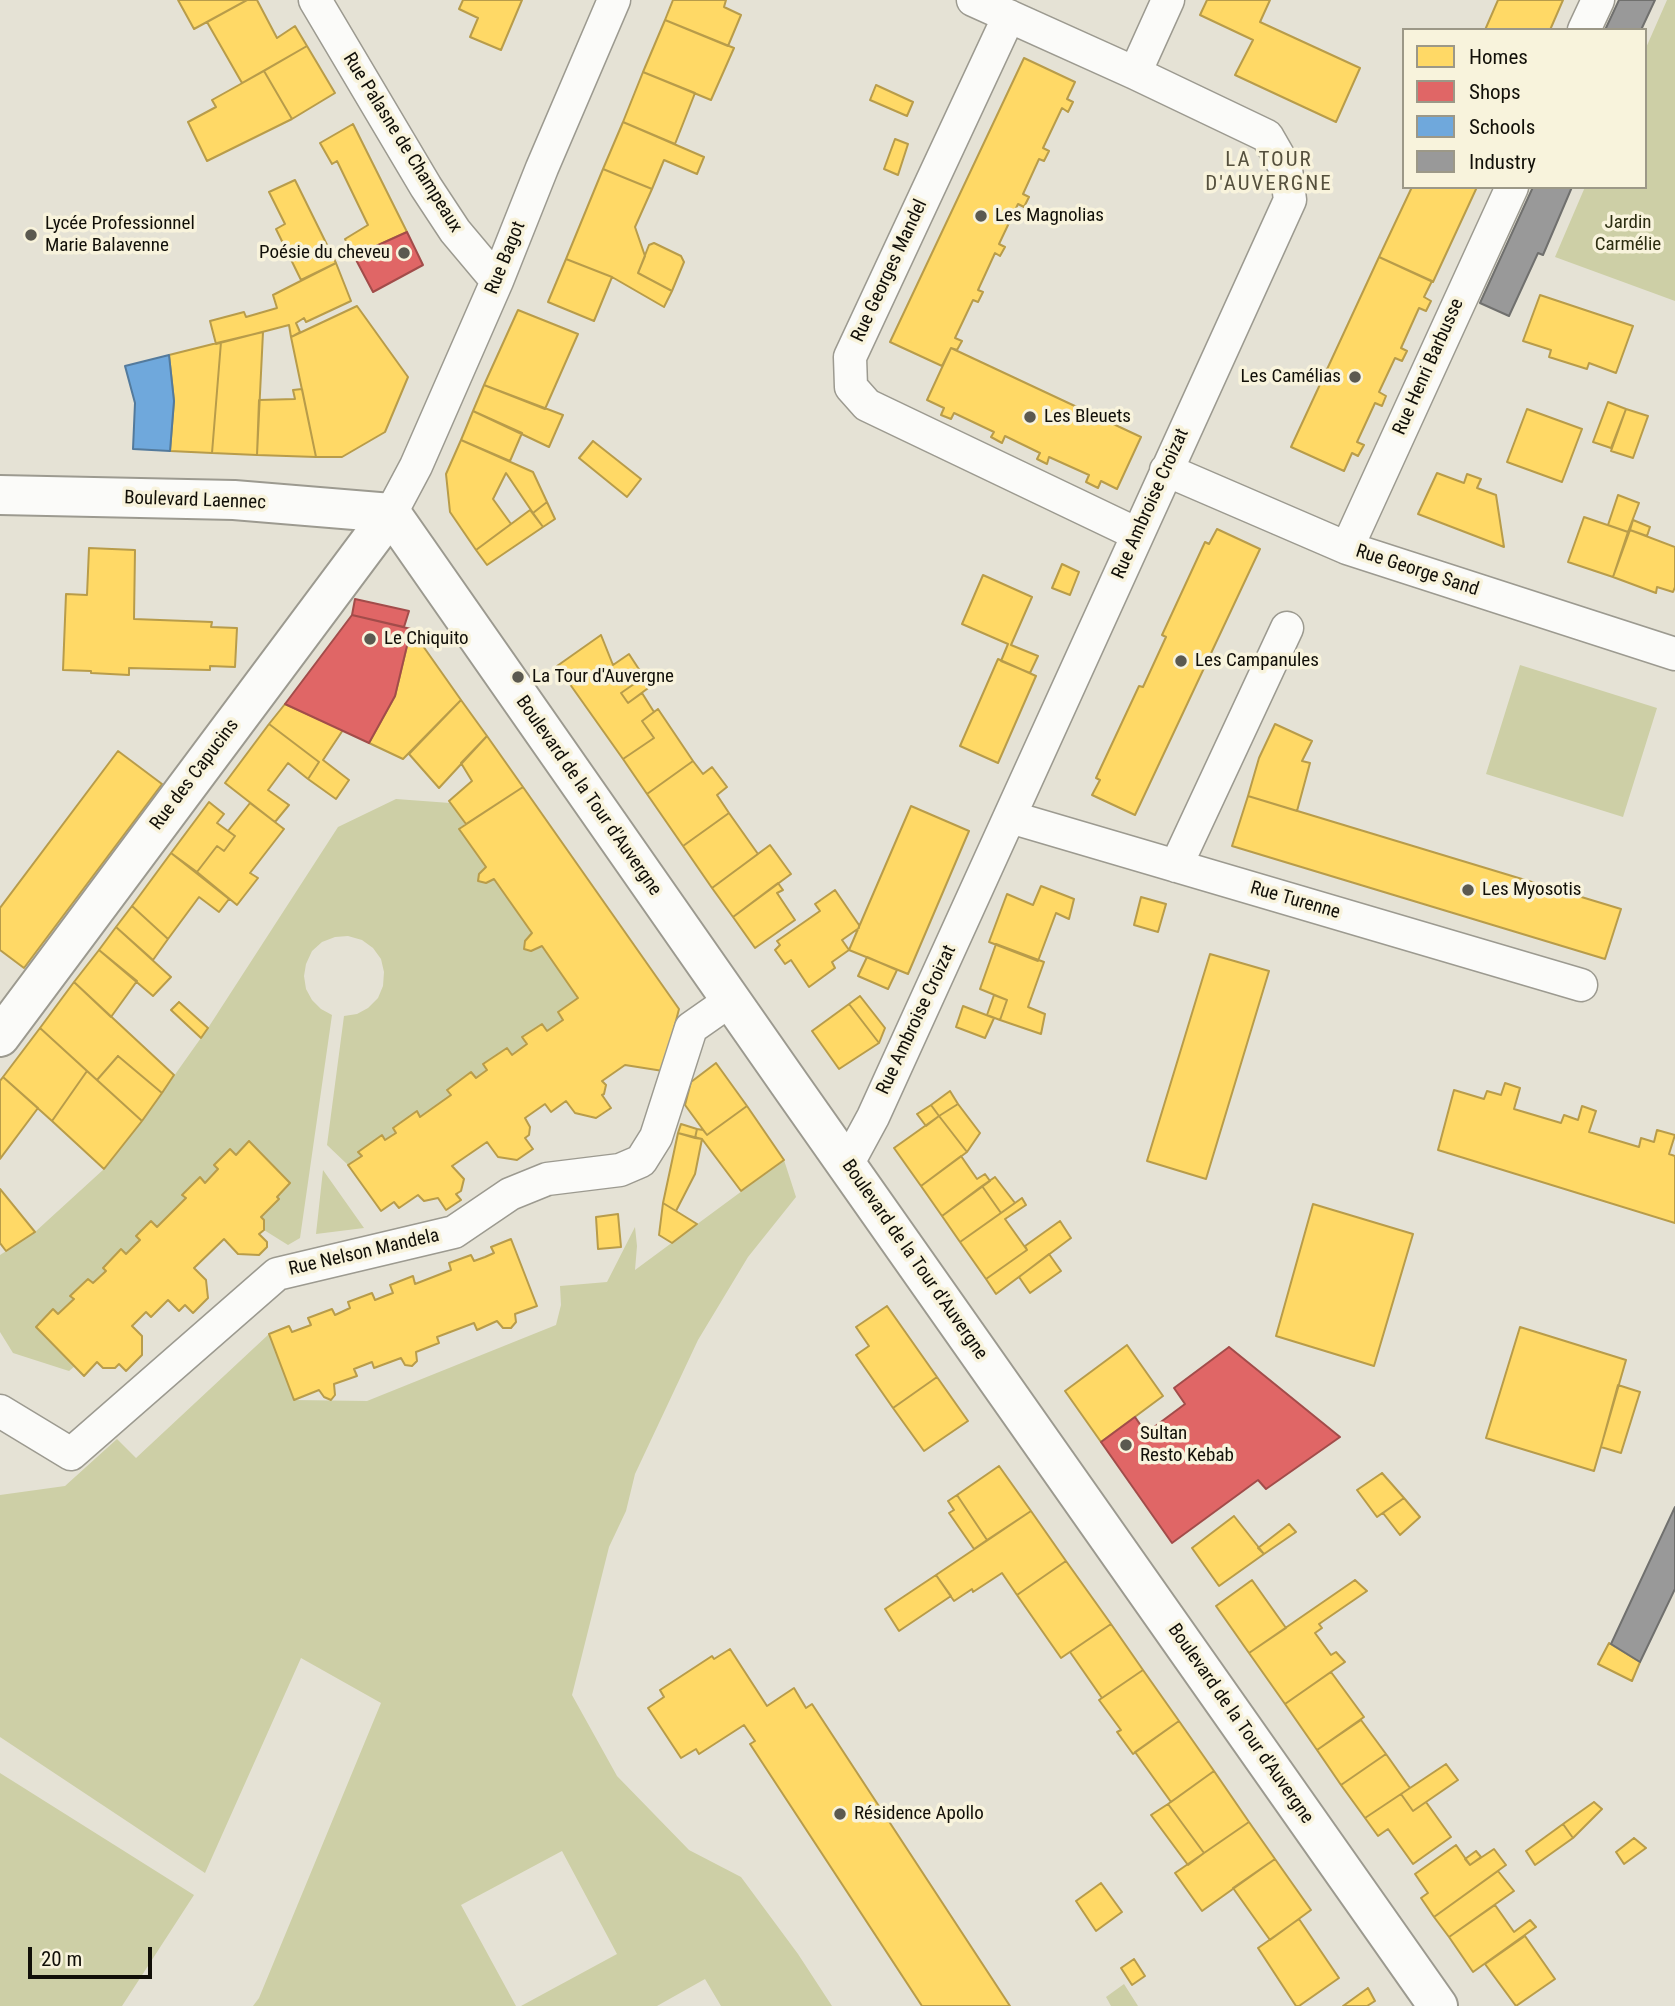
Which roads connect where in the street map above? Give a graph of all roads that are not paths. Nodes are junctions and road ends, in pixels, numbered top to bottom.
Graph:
1 (315, 0) edge
2 (614, 0) edge
3 (973, 0) edge
4 (1167, 0) edge
5 (1598, 0) edge
6 (1009, 16) junction
7 (1585, 28) edge
8 (1135, 73) junction
9 (1510, 189) edge
10 (497, 281) junction
11 (1166, 470) junction
12 (0, 495) edge
13 (391, 513) junction
14 (1137, 534) junction
15 (1347, 548) junction
16 (1287, 628) dead end
17 (1675, 654) edge
18 (1010, 817) junction
19 (1176, 866) junction
20 (1581, 985) dead end
21 (731, 1000) junction
22 (0, 1037) edge
23 (847, 1165) junction
24 (0, 1411) edge
25 (1438, 2006) edge

1 - 10 street, Rue Palasne de Champeaux
2 - 10 street, Rue Bagot
3 - 6 street, Rue Ambroise Croizat
4 - 8 street
5 - 7 street
6 - 8 street, Rue Ambroise Croizat
6 - 14 street, Rue Georges Mandel
8 - 11 street, Rue Ambroise Croizat
9 - 15 street, Rue Henri Barbusse
10 - 13 street, Rue Bagot
11 - 14 street, Rue Ambroise Croizat
11 - 15 street, Rue George Sand
12 - 13 street, Boulevard Laennec
13 - 21 street, Boulevard de la Tour d'Auvergne
13 - 22 street, Rue des Capucins
14 - 18 street, Rue Ambroise Croizat
15 - 17 street, Rue George Sand
16 - 19 street
18 - 19 street, Rue Turenne
18 - 23 street, Rue Ambroise Croizat
19 - 20 street, Rue Turenne
21 - 23 street, Boulevard de la Tour d'Auvergne
21 - 24 street, Rue Nelson Mandela
23 - 25 street, Boulevard de la Tour d'Auvergne

